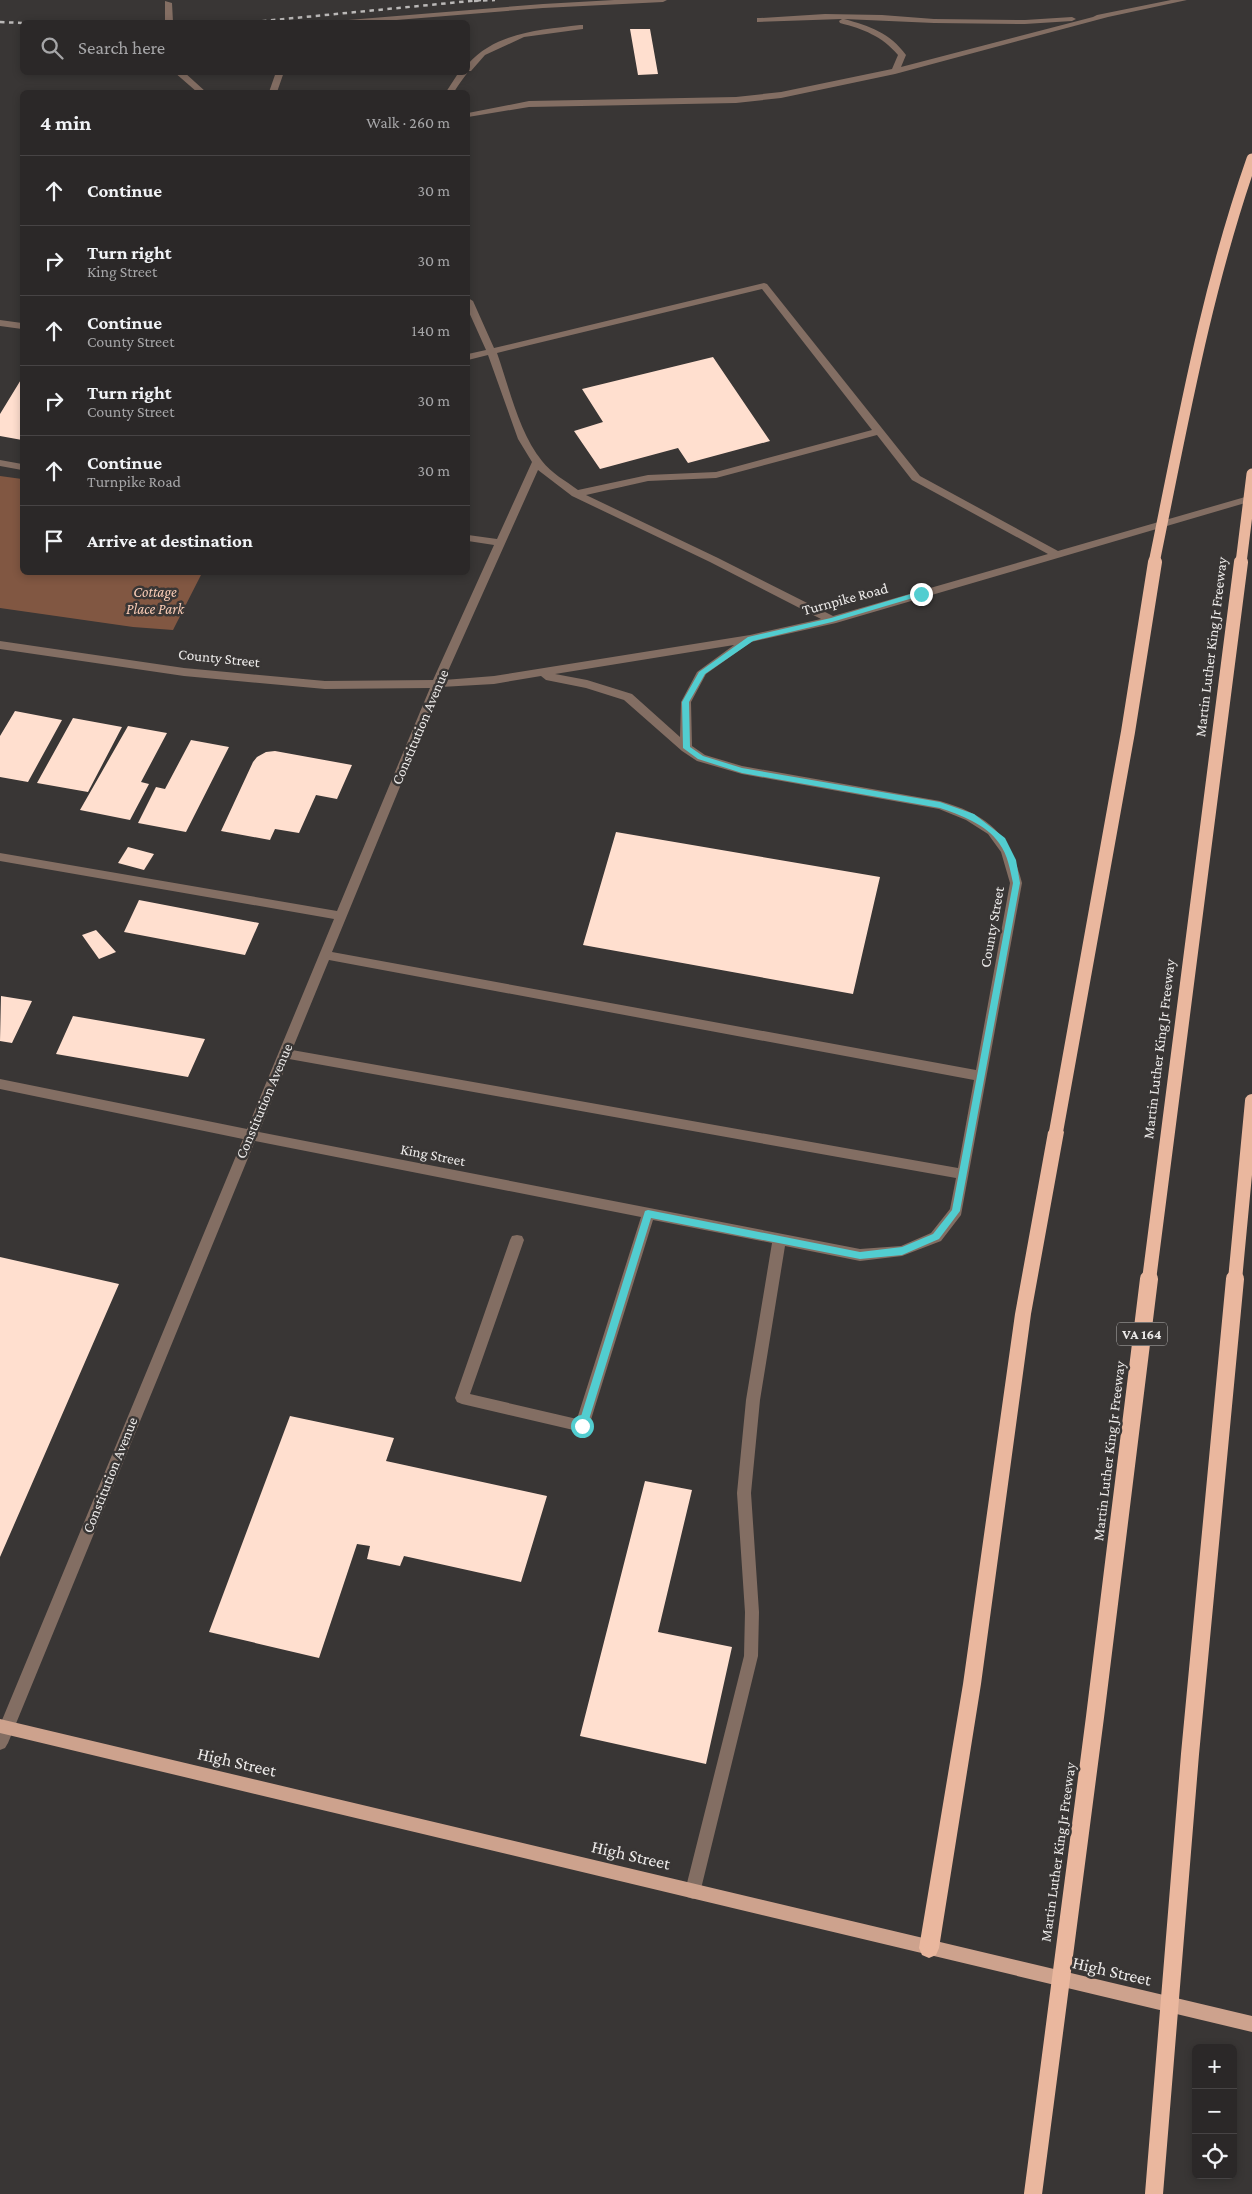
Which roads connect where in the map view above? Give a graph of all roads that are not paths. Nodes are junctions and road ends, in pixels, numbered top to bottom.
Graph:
1 (663, 0) edge
2 (1183, 0) edge
3 (168, 3) dead end
4 (825, 16) junction
5 (1104, 17) junction
6 (169, 20) edge
7 (372, 20) edge
8 (760, 20) dead end
9 (580, 27) dead end
10 (470, 67) edge
11 (895, 71) junction
12 (182, 75) edge
13 (279, 75) edge
14 (461, 75) edge
15 (200, 90) edge
16 (274, 90) edge
17 (451, 90) edge
18 (470, 115) edge
19 (1252, 160) edge
20 (470, 305) edge
21 (0, 323) edge
22 (20, 326) edge
23 (491, 351) junction
24 (470, 356) edge
25 (879, 431) junction
26 (537, 462) junction
27 (0, 463) edge
28 (20, 467) edge
29 (1252, 474) edge
30 (576, 494) junction
31 (1252, 498) edge
32 (470, 538) edge
33 (500, 543) junction
34 (1056, 554) junction
35 (832, 620) junction
36 (750, 639) junction
37 (0, 644) edge
38 (536, 674) junction
39 (437, 684) junction
40 (686, 748) junction
41 (0, 857) edge
42 (341, 916) junction
43 (325, 955) junction
44 (284, 1053) junction
45 (981, 1076) junction
46 (0, 1084) edge
47 (1252, 1101) edge
48 (250, 1135) junction
49 (963, 1174) junction
50 (648, 1214) junction
51 (516, 1240) dead end
52 (780, 1240) junction
53 (860, 1255) joint
54 (3, 1727) edge
55 (0, 1743) edge
56 (693, 1891) junction
57 (929, 1948) junction
58 (1252, 2024) edge
59 (1033, 2194) edge
60 (1154, 2194) edge

1 - 7 street
2 - 5 street
3 - 6 street
4 - 5 street
4 - 8 street
4 - 11 street
5 - 11 street
9 - 10 street
11 - 18 street
12 - 15 street
13 - 16 street
14 - 17 street
19 - 57 highway, bridge
20 - 23 street
21 - 22 street
23 - 24 street
23 - 25 street
23 - 26 street
25 - 30 street
25 - 34 street
26 - 30 street
26 - 33 street, Constitution Avenue
27 - 28 street
29 - 59 highway, Martin Luther King Jr Freeway / VA 164, bridge
30 - 35 street
31 - 34 street, Turnpike Road
32 - 33 street
33 - 39 street, Constitution Avenue
34 - 35 street, Turnpike Road
35 - 36 street, Turnpike Road
36 - 38 street, Turnpike Road
36 - 40 street
37 - 39 street, County Street
38 - 39 street, Turnpike Road
38 - 40 street, County Street
39 - 42 street, Constitution Avenue
40 - 45 street, County Street
41 - 42 street
42 - 43 street, Constitution Avenue
43 - 44 street, Constitution Avenue
43 - 45 street
44 - 48 street, Constitution Avenue
44 - 49 street
45 - 49 street, County Street
46 - 48 street, King Street
47 - 60 highway, bridge
48 - 50 street, King Street
48 - 54 street, Constitution Avenue
49 - 53 street, County Street
50 - 51 street
50 - 52 street, King Street
52 - 53 street, King Street
52 - 56 street
54 - 55 street, Constitution Avenue
54 - 56 main road, High Street
56 - 57 main road, High Street
57 - 58 main road, High Street

